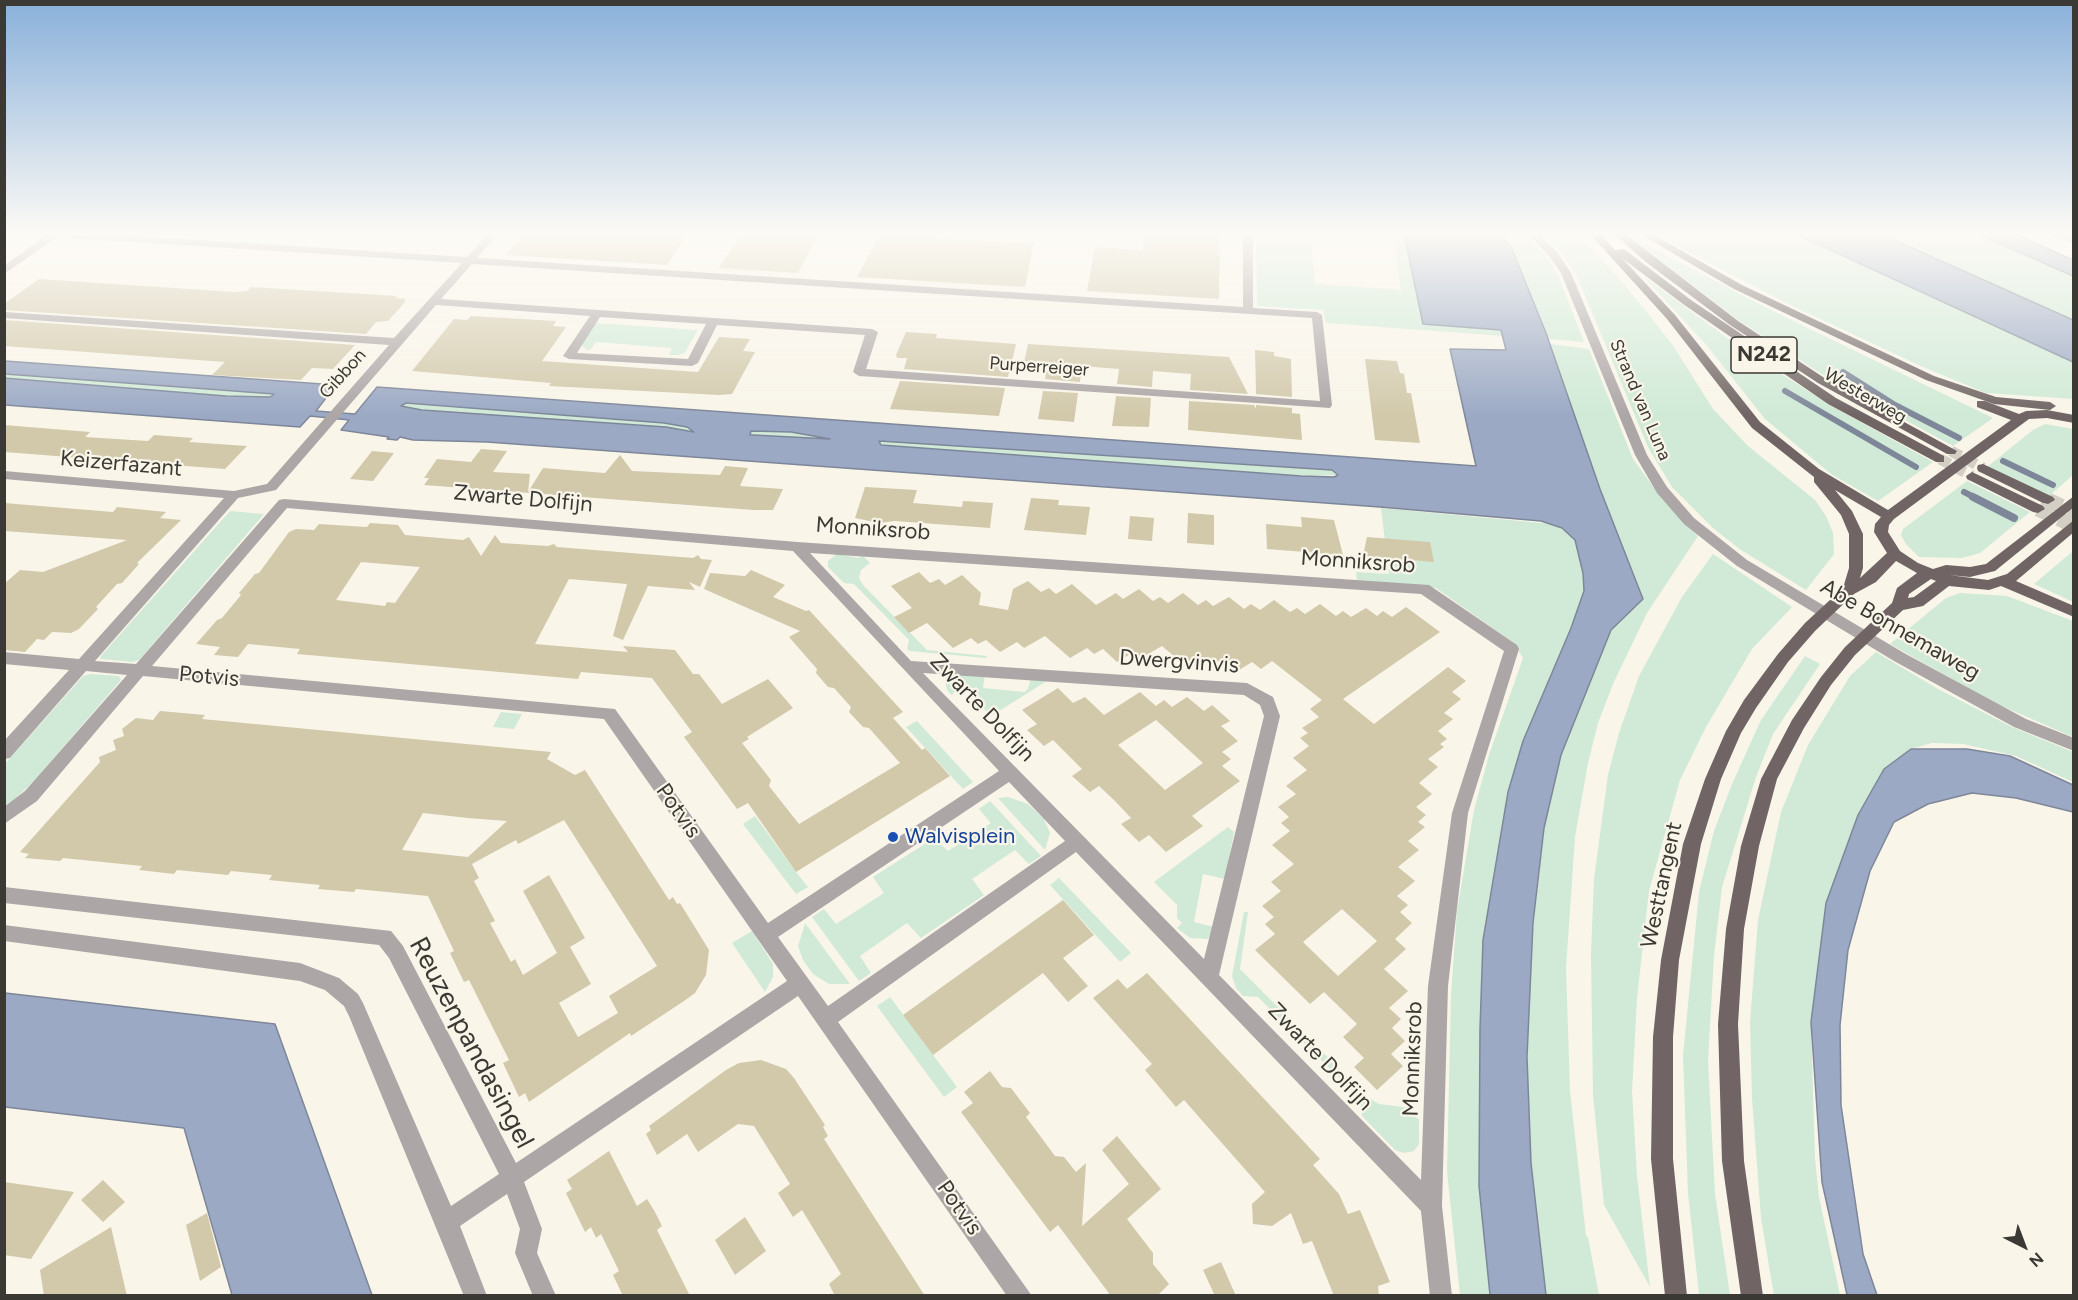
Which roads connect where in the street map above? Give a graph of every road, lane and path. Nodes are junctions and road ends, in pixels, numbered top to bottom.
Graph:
1 (440, 295) edge
2 (1009, 295) edge
3 (1248, 295) edge
4 (1575, 295) edge
5 (1651, 295) edge
6 (1677, 295) edge
7 (1696, 295) edge
8 (1754, 295) edge
9 (434, 302) junction
10 (1248, 310) junction
11 (597, 313) junction
12 (4, 315) edge
13 (714, 320) junction
14 (398, 342) junction
15 (1930, 378) junction
16 (2073, 417) edge
17 (2020, 419) junction
18 (1951, 451) tunnel mouth
19 (1940, 459) tunnel mouth
20 (1814, 472) junction
21 (1978, 472) tunnel mouth
22 (4, 475) edge
23 (271, 487) junction
24 (234, 495) junction
25 (2073, 500) edge
26 (284, 503) junction
27 (2043, 504) tunnel mouth
28 (1889, 516) junction
29 (2073, 524) edge
30 (1711, 540) joint
31 (797, 547) junction
32 (1895, 554) junction
33 (1929, 574) junction
34 (1947, 580) junction
35 (2005, 582) junction
36 (1844, 594) junction
37 (1899, 605) junction
38 (2073, 612) edge
39 (4, 658) edge
40 (80, 666) junction
41 (907, 666) junction
42 (137, 670) junction
43 (2073, 745) edge
44 (4, 753) edge
45 (1010, 772) junction
46 (4, 817) edge
47 (1077, 842) junction
48 (4, 895) edge
49 (4, 933) edge
50 (765, 934) junction
51 (1209, 978) junction
52 (800, 983) junction
53 (826, 1019) junction
54 (512, 1178) junction
55 (1431, 1206) junction
56 (447, 1222) junction
57 (476, 1296) edge
58 (545, 1296) edge
59 (1021, 1296) edge
60 (1442, 1296) edge
61 (1676, 1296) edge
62 (1752, 1296) edge

1 - 9 street, Gibbon
2 - 10 street
3 - 10 street
4 - 30 street, Strand van Luna
5 - 20 main road
6 - 19 main road, Westerweg / N242
7 - 18 main road, Westerweg / N242
8 - 15 main road, N242
9 - 11 street, Purperreiger
9 - 14 street, Gibbon
10 - 13 street, Purperreiger
11 - 13 street, Purperreiger
11 - 13 street
12 - 14 street
14 - 23 street, Gibbon
15 - 16 main road, N242
15 - 17 main road, N242
16 - 17 main road
17 - 28 main road
20 - 28 main road
20 - 36 main road
21 - 27 main road
22 - 24 street, Keizerfazant
23 - 24 street
23 - 26 street
24 - 40 street
25 - 33 main road
26 - 31 street, Zwarte Dolfijn
26 - 42 street
28 - 32 main road
29 - 35 main road
30 - 43 street, Abe Bonnemaweg
31 - 41 street, Zwarte Dolfijn
31 - 55 street, Monniksrob
32 - 33 main road
32 - 36 main road, Westtangent
33 - 34 main road
33 - 37 main road
34 - 35 main road
34 - 37 main road
35 - 38 main road
36 - 61 main road, Westtangent
37 - 62 main road
39 - 40 street
40 - 42 street
40 - 44 street
41 - 45 street, Zwarte Dolfijn
41 - 51 street, Dwergvinvis
42 - 46 street
42 - 50 street, Potvis
45 - 47 street, Zwarte Dolfijn
45 - 50 street
47 - 51 street, Zwarte Dolfijn
47 - 53 street
48 - 54 street, Reuzenpandasingel
49 - 56 street
50 - 52 street, Potvis
51 - 55 street, Zwarte Dolfijn
52 - 53 street, Potvis
52 - 54 street
53 - 59 street, Potvis
54 - 56 street
54 - 58 street, Reuzenpandasingel
55 - 60 street
56 - 57 street

